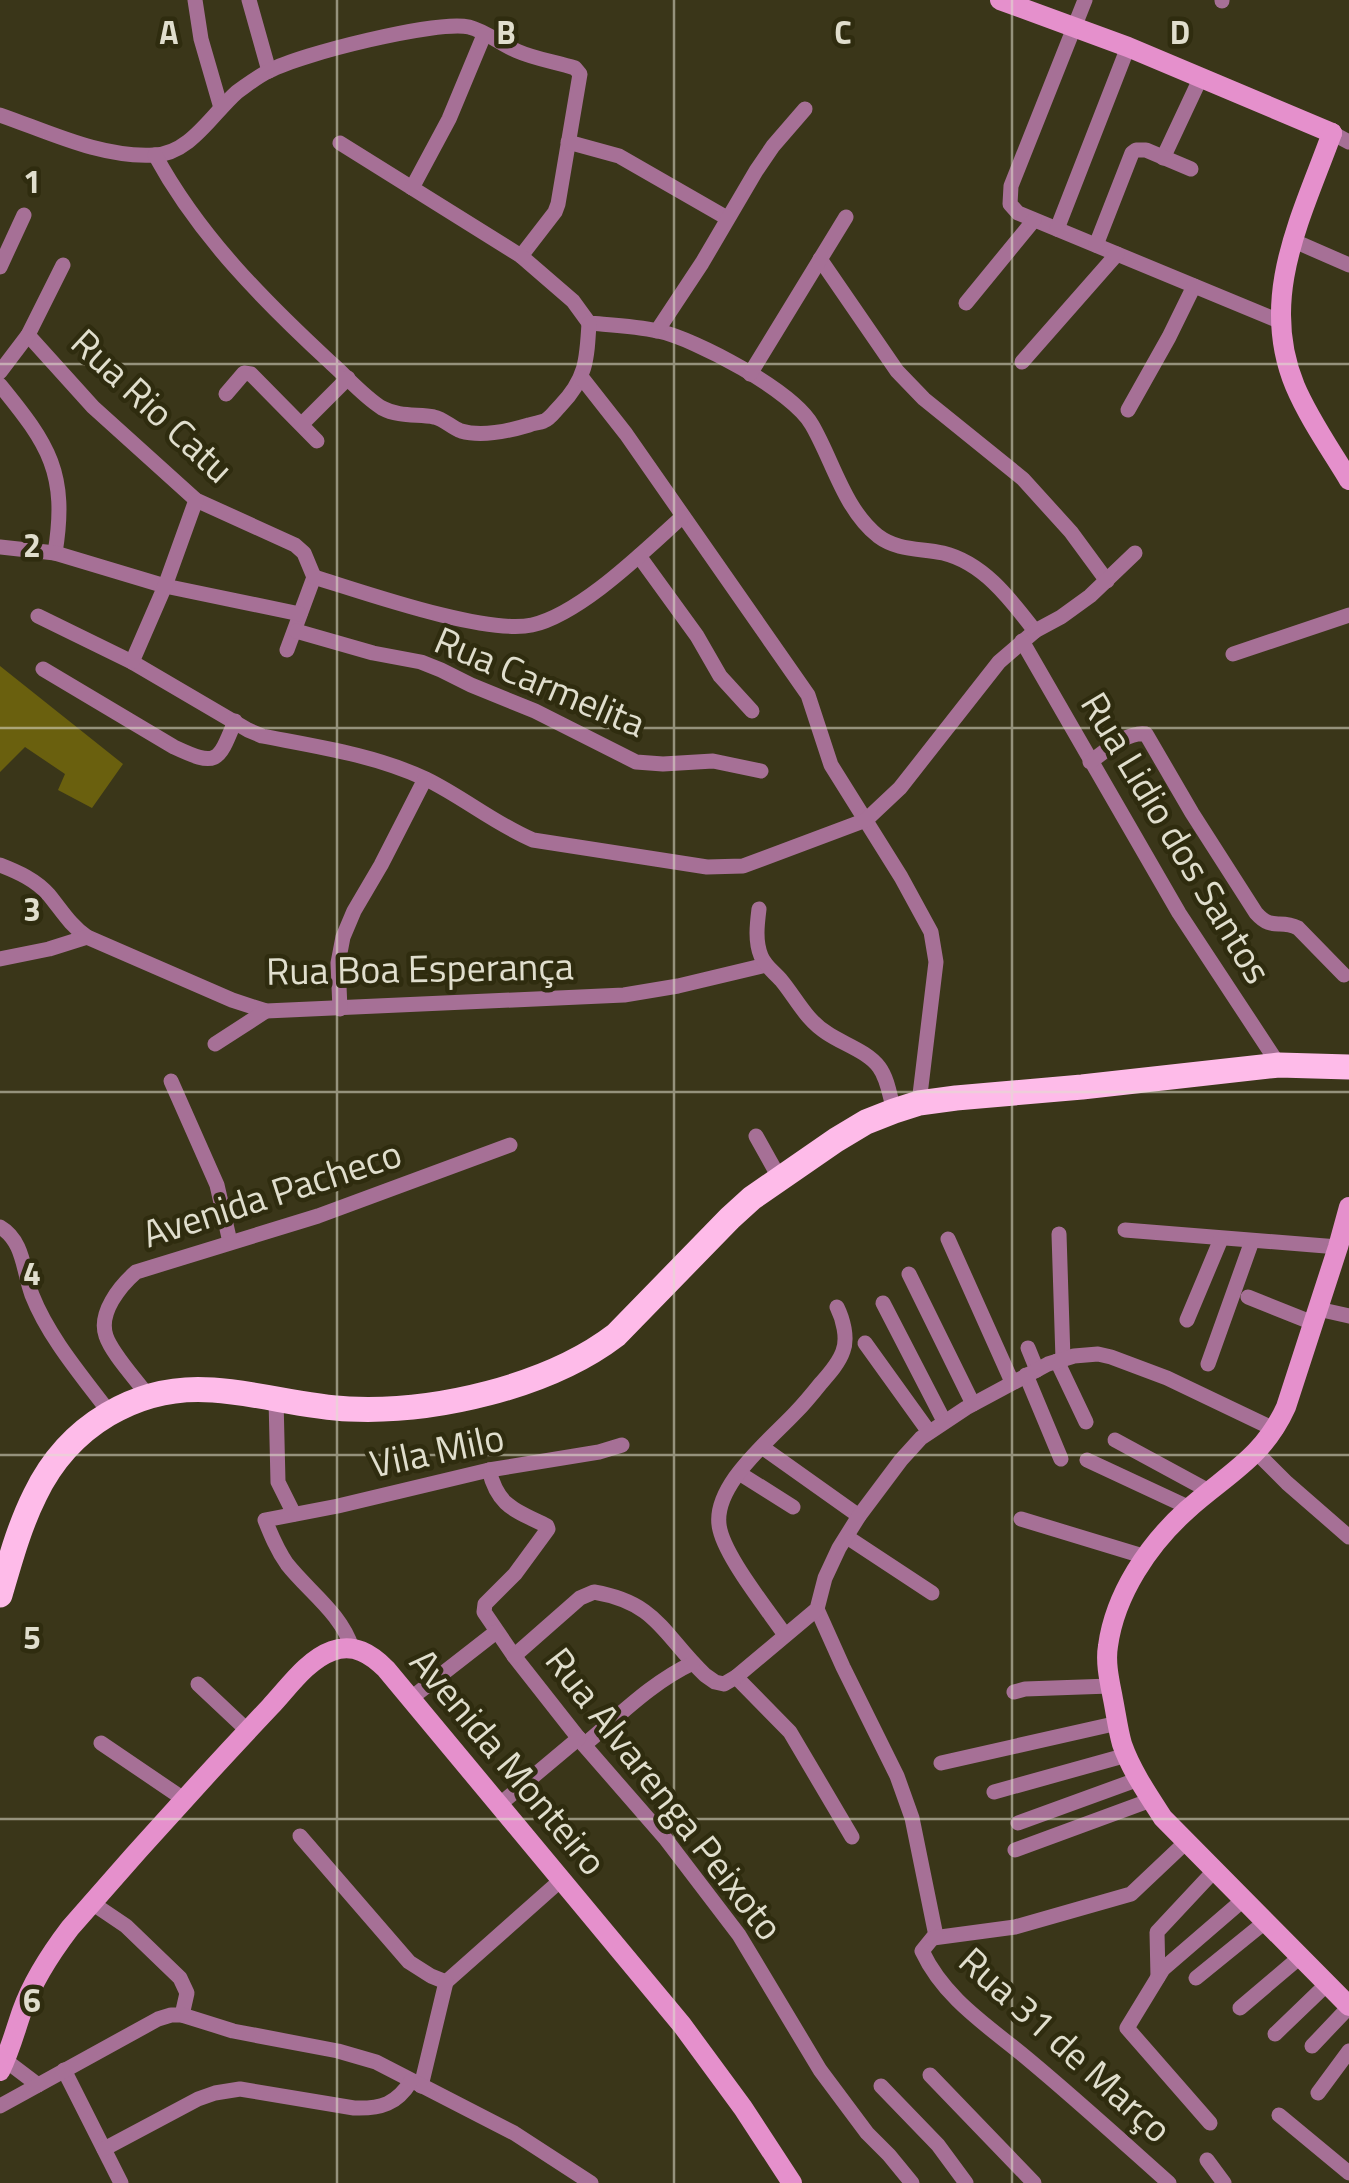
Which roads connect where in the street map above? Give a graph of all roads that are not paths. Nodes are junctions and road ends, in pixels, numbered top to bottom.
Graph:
1 (195, 0) edge
2 (250, 0) edge
3 (1085, 0) edge
4 (1006, 1) edge
5 (1075, 27) junction
6 (484, 35) junction
7 (1128, 47) junction
8 (269, 70) junction
9 (1200, 78) junction
10 (220, 108) junction
11 (804, 109) dead end
12 (0, 115) edge
13 (1343, 132) edge
14 (568, 142) junction
15 (340, 143) dead end
16 (155, 156) junction
17 (1163, 158) junction
18 (1191, 169) dead end
19 (412, 188) junction
20 (24, 215) dead end
21 (846, 217) dead end
22 (727, 218) junction
23 (1034, 220) junction
24 (1057, 229) junction
25 (1292, 240) junction
26 (1096, 245) junction
27 (1117, 254) junction
28 (521, 256) junction
29 (820, 259) junction
30 (63, 265) dead end
31 (1349, 265) edge
32 (0, 267) edge
33 (1194, 286) junction
34 (966, 303) dead end
35 (1280, 321) junction
36 (589, 324) junction
37 (657, 330) junction
38 (28, 335) junction
39 (1022, 362) dead end
40 (0, 372) edge
41 (750, 374) junction
42 (348, 378) junction
43 (582, 378) junction
44 (0, 385) edge
45 (226, 394) dead end
46 (1128, 410) dead end
47 (302, 424) junction
48 (317, 441) dead end
49 (1349, 480) edge
50 (196, 500) junction
51 (682, 516) junction
52 (0, 547) edge
53 (55, 553) junction
54 (1135, 553) dead end
55 (638, 556) junction
56 (314, 577) junction
57 (1107, 581) junction
58 (165, 586) junction
59 (300, 614) junction
60 (1349, 615) edge
61 (38, 616) dead end
62 (296, 630) junction
63 (1029, 636) junction
64 (287, 650) dead end
65 (1233, 654) dead end
66 (132, 662) junction
67 (42, 669) dead end
68 (752, 711) dead end
69 (234, 721) junction
70 (1090, 762) junction
71 (761, 771) dead end
72 (425, 779) junction
73 (866, 820) junction
74 (0, 865) edge
75 (759, 909) dead end
76 (87, 937) junction
77 (0, 959) edge
78 (766, 965) junction
79 (1344, 976) dead end
80 (340, 1009) junction
81 (266, 1011) junction
82 (215, 1044) dead end
83 (1278, 1066) junction
84 (1349, 1066) edge
85 (172, 1081) dead end
86 (919, 1103) junction
87 (894, 1111) junction
88 (756, 1136) dead end
89 (510, 1146) dead end
90 (780, 1179) junction
91 (1348, 1216) edge
92 (0, 1227) edge
93 (1125, 1230) dead end
94 (1058, 1234) dead end
95 (948, 1238) dead end
96 (1221, 1239) junction
97 (230, 1242) junction
98 (1252, 1242) junction
99 (1338, 1247) junction
100 (909, 1274) dead end
101 (1248, 1297) dead end
102 (882, 1303) dead end
103 (837, 1307) dead end
104 (1316, 1316) junction
105 (1349, 1316) edge
106 (1187, 1320) dead end
107 (865, 1343) dead end
108 (1028, 1348) dead end
109 (1060, 1360) junction
110 (1208, 1364) dead end
111 (1025, 1376) junction
112 (148, 1396) junction
113 (276, 1399) junction
114 (972, 1404) junction
115 (109, 1412) junction
116 (944, 1422) junction
117 (1086, 1422) dead end
118 (1276, 1430) junction
119 (929, 1432) junction
120 (1115, 1440) dead end
121 (622, 1445) dead end
122 (762, 1448) junction
123 (1258, 1453) junction
124 (1061, 1459) dead end
125 (1087, 1460) dead end
126 (489, 1470) junction
127 (739, 1474) junction
128 (1209, 1491) junction
129 (793, 1507) dead end
130 (1190, 1508) junction
131 (294, 1514) junction
132 (859, 1516) junction
133 (1021, 1519) dead end
134 (846, 1537) junction
135 (1349, 1538) edge
136 (1146, 1557) junction
137 (932, 1593) dead end
138 (0, 1595) edge
139 (817, 1609) junction
140 (496, 1632) junction
141 (785, 1635) junction
142 (352, 1648) junction
143 (514, 1656) junction
144 (693, 1663) junction
145 (736, 1677) junction
146 (198, 1684) dead end
147 (1110, 1686) junction
148 (1014, 1692) dead end
149 (410, 1699) junction
150 (1118, 1723) junction
151 (248, 1731) junction
152 (582, 1741) junction
153 (101, 1743) dead end
154 (1128, 1755) junction
155 (941, 1763) dead end
156 (1139, 1779) junction
157 (994, 1792) dead end
158 (186, 1800) junction
159 (1151, 1800) junction
160 (499, 1806) junction
161 (1018, 1823) dead end
162 (300, 1836) dead end
163 (852, 1837) dead end
164 (1186, 1842) junction
165 (1015, 1850) dead end
166 (1214, 1871) junction
167 (560, 1880) junction
168 (1243, 1900) junction
169 (92, 1903) junction
170 (1265, 1922) junction
171 (928, 1945) junction
172 (1300, 1957) junction
173 (1158, 1977) junction
174 (1196, 1978) dead end
175 (446, 1982) junction
176 (1327, 1984) junction
177 (1349, 2006) edge
178 (1240, 2008) dead end
179 (182, 2015) junction
180 (5, 2032) edge
181 (1275, 2034) dead end
182 (1312, 2046) dead end
183 (1349, 2051) edge
184 (3, 2066) edge
185 (64, 2070) junction
186 (930, 2075) dead end
187 (416, 2083) junction
188 (38, 2084) junction
189 (881, 2086) dead end
190 (1318, 2092) dead end
191 (0, 2106) edge
192 (1278, 2115) dead end
193 (1210, 2123) dead end
194 (104, 2150) junction
195 (1207, 2160) dead end
196 (1345, 2172) edge
197 (121, 2183) edge
198 (590, 2183) edge
199 (792, 2183) edge
200 (912, 2183) edge
201 (966, 2183) edge
202 (1034, 2183) edge
203 (1169, 2183) edge
204 (1224, 2183) edge

1 - 10 street
2 - 8 street
3 - 5 street
4 - 5 street
5 - 7 street
5 - 23 street
6 - 8 street
6 - 14 street
6 - 19 street
7 - 9 street
7 - 24 street
8 - 10 street
9 - 13 street
9 - 17 street
10 - 16 street
11 - 22 street
12 - 16 street
13 - 25 street
14 - 22 street
14 - 28 street
15 - 19 street
16 - 42 street
17 - 18 street
17 - 26 street
19 - 28 street
20 - 32 street
21 - 29 street
22 - 37 street
23 - 24 street
23 - 34 street
24 - 26 street
25 - 31 street
25 - 35 street
26 - 27 street
27 - 33 street
27 - 39 street
28 - 36 street
29 - 41 street
29 - 57 street
30 - 38 street
33 - 35 street
33 - 46 street
35 - 49 street
36 - 37 street
36 - 43 street
37 - 41 street
38 - 40 street
38 - 50 street, Rua Rio Catu
41 - 63 street
42 - 43 street
42 - 47 street
43 - 51 street
44 - 53 street
45 - 47 street
47 - 48 street
50 - 56 street, Rua Rio Catu
50 - 58 street
51 - 55 street
51 - 73 street
52 - 53 street
53 - 58 street
54 - 57 street
55 - 56 street
55 - 68 street
56 - 59 street
57 - 63 street
58 - 59 street
58 - 66 street
59 - 62 street
60 - 65 street
61 - 66 street
62 - 64 street
62 - 71 street, Rua Carmelita
63 - 70 street, Rua Lidio dos Santos
63 - 73 street
66 - 69 street
67 - 69 street
69 - 72 street
70 - 79 street
70 - 83 street, Rua Lidio dos Santos
72 - 73 street
72 - 80 street
73 - 86 street
74 - 76 street, Rua Boa Esperança
75 - 78 street
76 - 77 street
76 - 81 street, Rua Boa Esperança
78 - 80 street, Rua Boa Esperança
78 - 87 street
80 - 81 street, Rua Boa Esperança
81 - 82 street
83 - 84 main road
83 - 86 main road
85 - 97 street
86 - 87 main road
87 - 90 main road
88 - 90 street
89 - 97 street, Avenida Pacheco
90 - 113 main road
91 - 99 street
92 - 115 street
93 - 96 street
94 - 109 street
95 - 111 street
96 - 98 street
96 - 106 street
97 - 112 street, Avenida Pacheco
98 - 99 street
98 - 110 street
99 - 104 street
100 - 114 street
101 - 104 street
102 - 116 street
103 - 122 street
104 - 105 street
104 - 118 street
107 - 119 street
108 - 111 street
109 - 111 street
109 - 117 street
109 - 118 street
111 - 114 street
111 - 124 street
112 - 113 main road
112 - 115 main road
113 - 131 street
114 - 116 street
115 - 138 main road
116 - 119 street
118 - 123 street
119 - 132 street
120 - 128 street
121 - 126 street, Vila Milo
122 - 127 street
122 - 132 street
123 - 128 street
123 - 135 street
125 - 130 street
126 - 131 street, Vila Milo
126 - 140 street
127 - 129 street
127 - 141 street
128 - 130 street
130 - 136 street
131 - 142 street, Vila Milo
132 - 134 street
133 - 136 street
134 - 137 street
134 - 139 street
136 - 147 street
139 - 141 street
139 - 171 street
140 - 143 street, Rua Alvarenga Peixoto
140 - 149 street, Rua Alvarenga Peixoto
141 - 145 street
142 - 149 street, Avenida Monteiro
142 - 151 street, Avenida Monteiro
143 - 144 street
143 - 152 street, Rua Alvarenga Peixoto
144 - 145 street
144 - 152 street
145 - 163 street
146 - 151 street
147 - 148 street
147 - 150 street
149 - 160 street, Avenida Monteiro
150 - 154 street
150 - 155 street
151 - 158 street, Avenida Monteiro
152 - 160 street
152 - 200 street, Rua Alvarenga Peixoto
153 - 158 street
154 - 156 street
154 - 157 street
156 - 159 street
156 - 161 street
158 - 169 street, Avenida Monteiro
159 - 164 street
159 - 165 street
160 - 167 street, Avenida Monteiro
162 - 175 street
164 - 166 street
164 - 171 street
166 - 168 street
166 - 173 street
167 - 175 street
167 - 199 street, Avenida Monteiro
168 - 170 street
168 - 173 street
169 - 179 street
169 - 180 street, Avenida Monteiro
170 - 172 street
170 - 174 street
171 - 203 street, Rua 31 de Março
172 - 176 street
172 - 178 street
173 - 193 street
175 - 187 street
176 - 177 street
176 - 181 street
177 - 182 street
179 - 185 street
179 - 187 street
180 - 184 street, Avenida Monteiro
183 - 190 street
184 - 188 street
185 - 188 street
185 - 194 street
186 - 202 street
187 - 194 street
187 - 198 street
188 - 191 street
189 - 201 street
192 - 196 street
194 - 197 street
195 - 204 street

